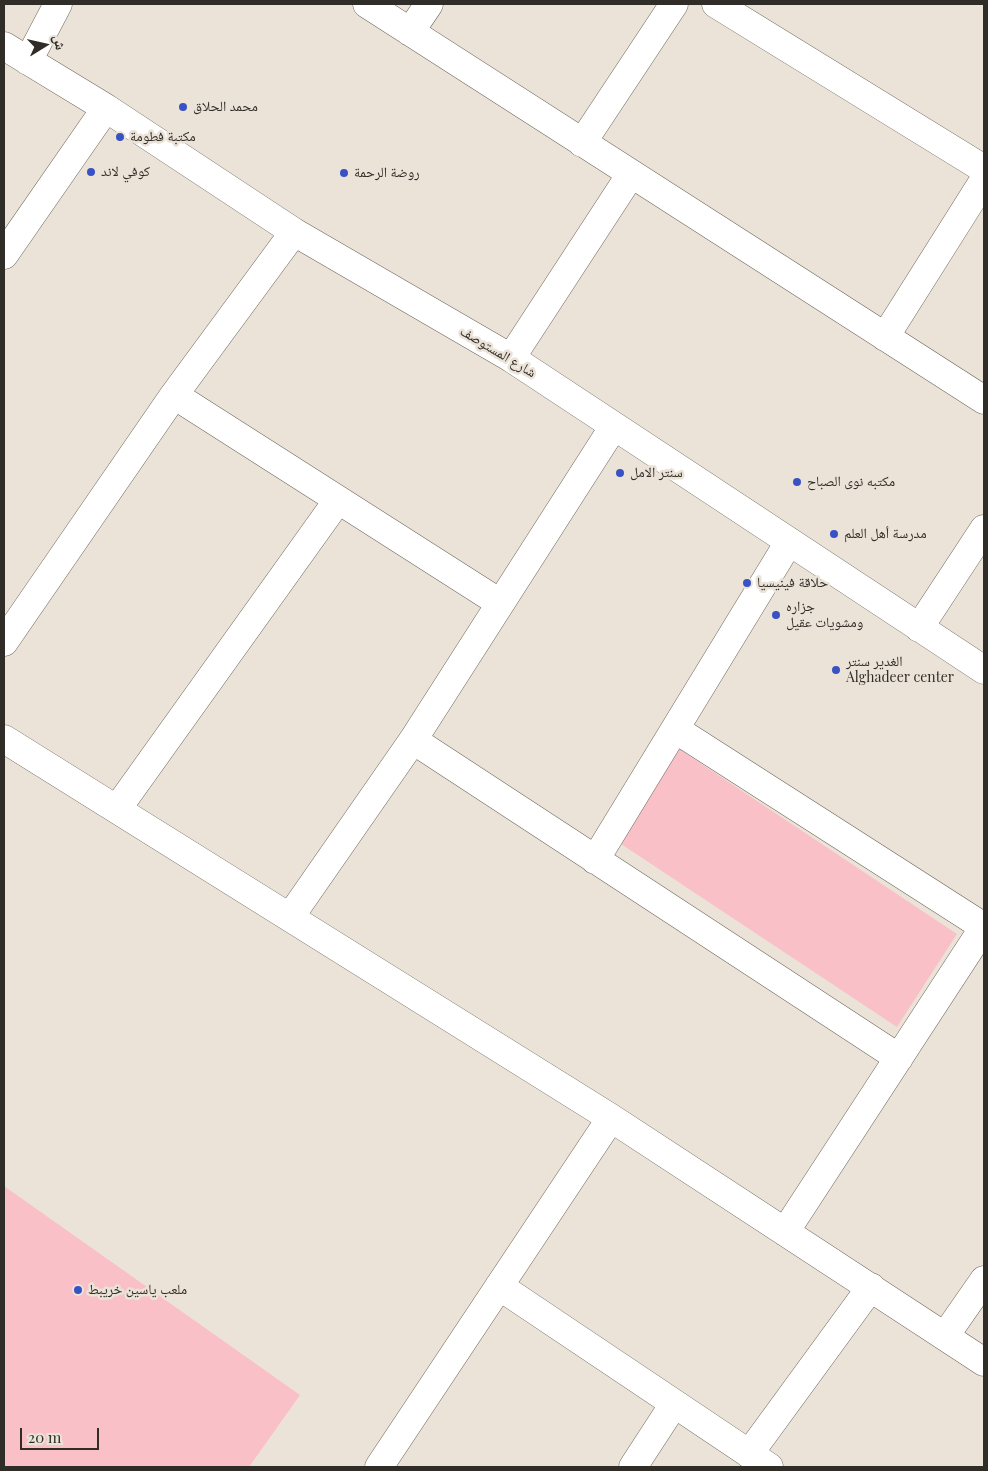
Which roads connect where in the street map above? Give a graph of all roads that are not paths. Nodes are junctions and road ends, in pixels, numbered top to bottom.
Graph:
1 (58, 4) edge
2 (367, 4) edge
3 (429, 4) edge
4 (674, 4) edge
5 (716, 4) edge
6 (410, 32) junction
7 (4, 46) edge
8 (28, 61) junction
9 (106, 108) junction
10 (582, 143) junction
11 (984, 169) edge
12 (631, 174) junction
13 (984, 180) edge
14 (294, 232) junction
15 (4, 255) edge
16 (884, 337) junction
17 (511, 358) junction
18 (174, 396) junction
19 (984, 400) edge
20 (614, 426) junction
21 (338, 500) junction
22 (984, 529) edge
23 (789, 542) junction
24 (500, 603) junction
25 (920, 628) junction
26 (4, 642) edge
27 (984, 670) edge
28 (675, 729) junction
29 (4, 739) edge
30 (413, 740) junction
31 (117, 809) junction
32 (595, 860) junction
33 (290, 917) junction
34 (984, 927) edge
35 (898, 1058) junction
36 (611, 1118) junction
37 (786, 1232) junction
38 (984, 1280) edge
39 (499, 1286) junction
40 (871, 1287) junction
41 (945, 1336) junction
42 (984, 1362) edge
43 (674, 1404) junction
44 (759, 1461) edge
45 (378, 1467) edge
46 (633, 1467) edge

1 - 8 street
2 - 6 street
3 - 6 street
4 - 10 street
5 - 11 street
6 - 10 street
7 - 8 street, شارع المستوصف
8 - 9 street, شارع المستوصف
9 - 14 street, شارع المستوصف
9 - 15 street
10 - 12 street
12 - 16 street
12 - 17 street
13 - 16 street
14 - 17 street, شارع المستوصف
14 - 18 street
16 - 19 street
17 - 20 street, شارع المستوصف
18 - 21 street
18 - 26 street
20 - 23 street, شارع المستوصف
20 - 24 street
21 - 24 street
21 - 31 street
22 - 25 street
23 - 25 street, شارع المستوصف
23 - 28 street
24 - 30 street
25 - 27 street, شارع المستوصف
28 - 32 street
28 - 34 street
29 - 31 street
30 - 32 street
30 - 33 street
31 - 33 street
32 - 35 street
33 - 36 street
34 - 35 street
35 - 37 street
36 - 37 street
36 - 39 street
37 - 40 street
38 - 41 street
39 - 43 street
39 - 45 street
40 - 41 street
40 - 44 street
41 - 42 street
43 - 44 street
43 - 46 street

